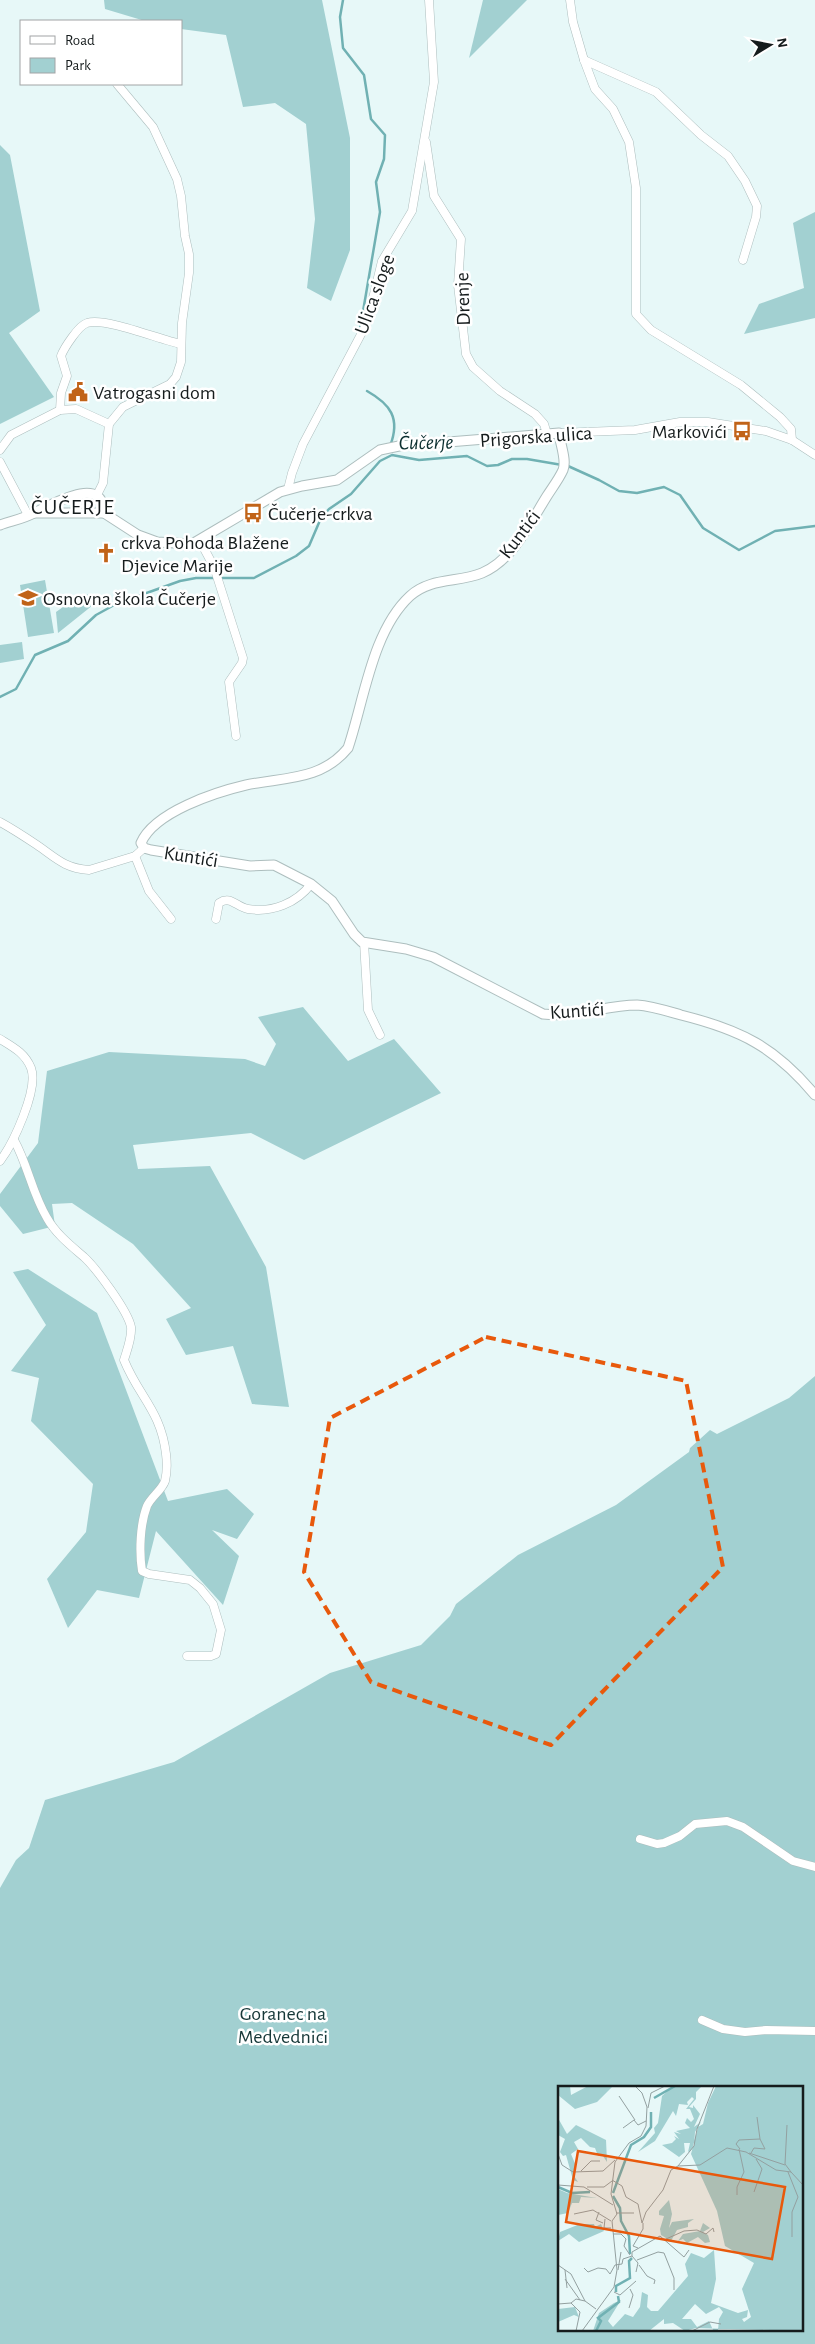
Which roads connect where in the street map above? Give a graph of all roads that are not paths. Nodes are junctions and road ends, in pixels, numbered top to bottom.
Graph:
1 (429, 0) edge
2 (570, 0) edge
3 (584, 60) junction
4 (118, 85) edge
5 (425, 136) junction
6 (743, 260) dead end
7 (181, 344) junction
8 (60, 410) junction
9 (109, 424) junction
10 (559, 433) junction
11 (546, 434) junction
12 (792, 440) junction
13 (0, 450) edge
14 (815, 455) edge
15 (0, 462) edge
16 (288, 489) junction
17 (97, 495) junction
18 (104, 513) junction
19 (31, 514) junction
20 (0, 526) edge
21 (200, 541) junction
22 (236, 736) dead end
23 (0, 822) edge
24 (144, 848) junction
25 (135, 856) junction
26 (312, 884) junction
27 (171, 919) dead end
28 (216, 920) dead end
29 (364, 942) junction
30 (380, 1035) dead end
31 (0, 1040) edge
32 (815, 1095) edge
33 (14, 1140) junction
34 (0, 1161) edge
35 (187, 1656) dead end
36 (640, 1839) dead end
37 (815, 1867) edge
38 (702, 2020) dead end
39 (815, 2031) edge

1 - 5 street, Ulica sloge
2 - 3 street
3 - 6 street
3 - 12 street
4 - 7 street
5 - 11 street, Drenje
5 - 16 street, Ulica sloge
7 - 8 street
7 - 9 street
8 - 9 street
8 - 13 street
9 - 17 street
10 - 11 street, Prigorska ulica
10 - 12 street, Prigorska ulica
10 - 24 street, Kuntići
11 - 16 street, Prigorska ulica
12 - 14 street, Prigorska ulica
15 - 19 street
16 - 21 street, Prigorska ulica
17 - 18 street
17 - 19 street
18 - 19 street
18 - 21 street, Prigorska ulica
19 - 20 street
21 - 22 street
23 - 25 street
24 - 25 street
24 - 26 street, Kuntići
25 - 27 street
26 - 28 street
26 - 29 street, Kuntići
29 - 30 street
29 - 32 street, Kuntići
31 - 33 street
33 - 34 street
33 - 35 street
36 - 37 street
38 - 39 street

